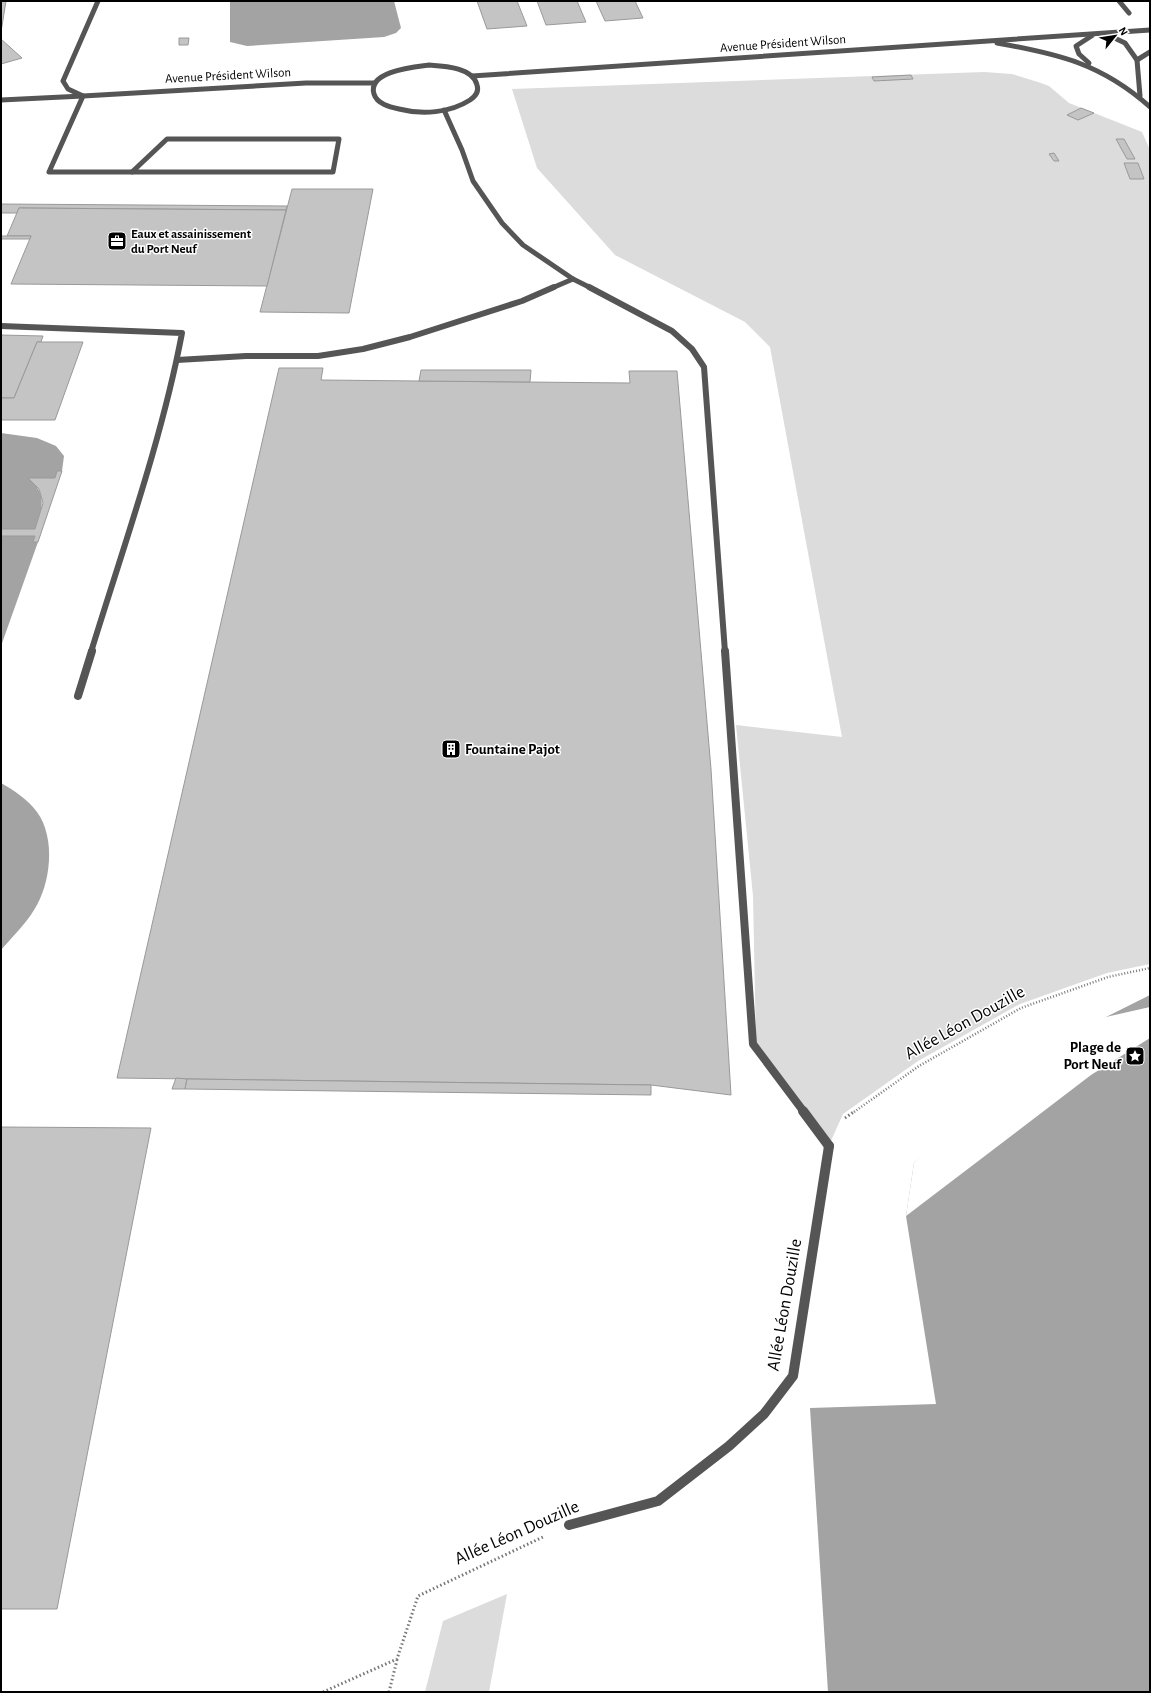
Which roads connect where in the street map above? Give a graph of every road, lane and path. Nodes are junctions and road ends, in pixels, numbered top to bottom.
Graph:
1 (98, 1) edge
2 (1119, 1) edge
3 (1129, 13) dead end
4 (1150, 30) edge
5 (1102, 33) junction
6 (1096, 34) junction
7 (982, 41) junction
8 (1150, 52) edge
9 (1137, 60) junction
10 (1091, 65) junction
11 (472, 76) junction
12 (375, 83) junction
13 (83, 96) junction
14 (1140, 96) junction
15 (1, 100) edge
16 (1150, 107) edge
17 (444, 110) junction
18 (132, 172) junction
19 (573, 279) junction
20 (1, 326) edge
21 (177, 360) junction
22 (78, 696) dead end
23 (1150, 968) edge
24 (829, 1146) junction
25 (569, 1525) joint
26 (397, 1660) junction
27 (323, 1692) edge
28 (388, 1692) edge

1 - 13 street
2 - 3 street
4 - 5 street, Avenue Président Wilson
5 - 6 street, Avenue Président Wilson
5 - 9 street
6 - 7 street, Avenue Président Wilson
6 - 10 street
7 - 10 street
7 - 11 street, Avenue Président Wilson
8 - 9 street
9 - 14 street
10 - 14 street
11 - 12 street
11 - 17 street
12 - 13 street, Avenue Président Wilson
12 - 17 street
13 - 15 street, Avenue Président Wilson
13 - 18 street
14 - 16 street
17 - 19 street
18 - 18 street
19 - 21 street
19 - 24 street
20 - 21 street
21 - 22 street
23 - 24 path, Allée Léon Douzille
24 - 25 street, Allée Léon Douzille
25 - 26 path, Allée Léon Douzille
26 - 27 path
26 - 28 path, Allée Léon Douzille

